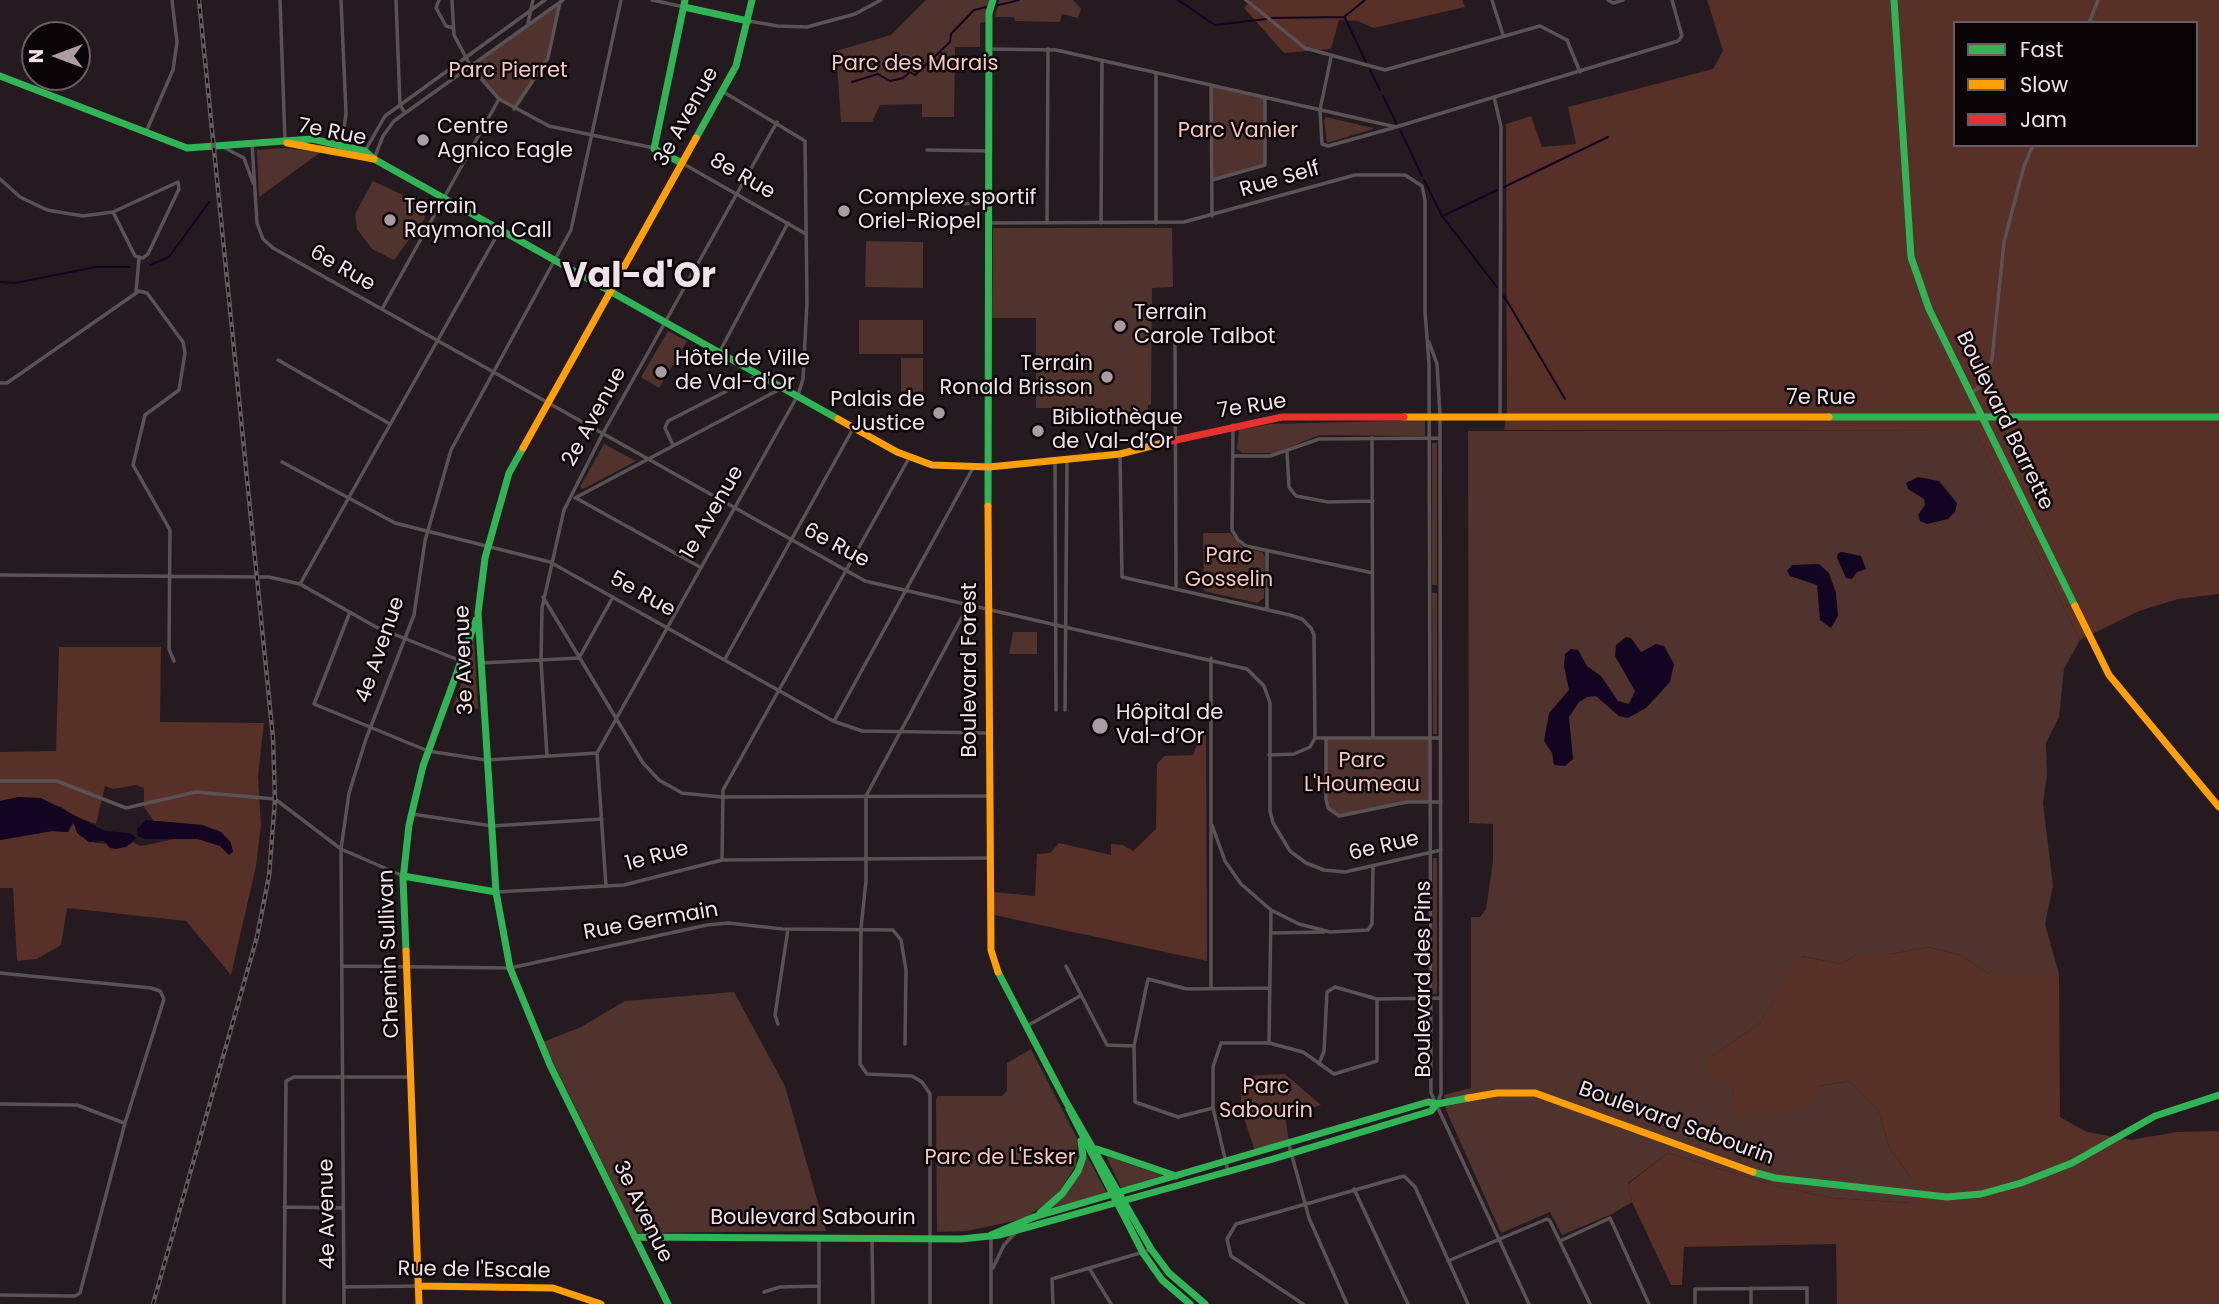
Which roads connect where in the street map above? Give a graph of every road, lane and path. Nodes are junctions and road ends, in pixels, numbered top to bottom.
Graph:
1 (172, 0) edge
2 (280, 0) edge
3 (341, 0) edge
4 (396, 0) edge
5 (439, 0) edge
6 (452, 0) edge
7 (533, 0) edge
8 (545, 0) edge
9 (621, 0) edge
10 (652, 0) edge
11 (752, 0) edge
12 (881, 0) edge
13 (993, 0) edge
14 (1246, 0) edge
15 (1492, 0) edge
16 (1608, 0) edge
17 (1623, 0) edge
18 (1672, 0) edge
19 (1894, 0) edge
20 (2098, 0) edge
21 (562, 1) edge
22 (684, 4) edge
23 (531, 11) junction
24 (748, 21) junction
25 (2090, 21) edge
26 (528, 25) junction
27 (453, 28) junction
28 (1503, 35) junction
29 (989, 49) junction
30 (1048, 49) junction
31 (465, 57) junction
32 (1331, 57) junction
33 (1102, 60) junction
34 (471, 67) junction
35 (1580, 72) junction
36 (1156, 73) junction
37 (0, 76) edge
38 (1211, 85) junction
39 (722, 91) junction
40 (1265, 97) junction
41 (1494, 97) junction
42 (499, 99) junction
43 (400, 105) junction
44 (514, 110) junction
45 (1320, 110) junction
46 (405, 113) junction
47 (777, 122) junction
48 (1396, 127) junction
49 (145, 133) junction
50 (592, 135) junction
51 (285, 142) junction
52 (252, 144) junction
53 (223, 147) junction
54 (341, 147) junction
55 (2032, 147) edge
56 (654, 149) junction
57 (927, 150) dead end
58 (989, 150) junction
59 (365, 151) junction
60 (374, 159) junction
61 (682, 163) junction
62 (0, 179) edge
63 (1212, 180) junction
64 (254, 187) junction
65 (737, 194) junction
66 (444, 196) junction
67 (989, 203) junction
68 (946, 204) dead end
69 (113, 212) junction
70 (1212, 216) junction
71 (788, 223) junction
72 (989, 223) junction
73 (1047, 223) junction
74 (1101, 223) junction
75 (1156, 223) junction
76 (501, 228) junction
77 (806, 234) junction
78 (139, 259) junction
79 (556, 259) junction
80 (610, 289) junction
81 (136, 292) junction
82 (382, 309) junction
83 (665, 321) junction
84 (1175, 333) dead end
85 (1427, 340) junction
86 (436, 341) junction
87 (720, 351) junction
88 (278, 360) dead end
89 (492, 373) junction
90 (760, 374) junction
91 (0, 383) edge
92 (784, 387) junction
93 (1972, 393) junction
94 (798, 396) junction
95 (547, 404) junction
96 (1429, 415) junction
97 (1440, 415) junction
98 (1500, 415) junction
99 (1984, 417) junction
100 (2219, 417) edge
101 (390, 424) junction
102 (1233, 425) junction
103 (854, 427) junction
104 (602, 435) junction
105 (1372, 438) junction
106 (1440, 438) junction
107 (1429, 439) junction
108 (1174, 442) junction
109 (673, 445) junction
110 (1287, 453) junction
111 (1120, 454) junction
112 (1233, 456) junction
113 (909, 458) junction
114 (648, 459) junction
115 (1067, 460) junction
116 (1055, 461) junction
117 (282, 462) dead end
118 (989, 467) junction
119 (973, 468) junction
120 (573, 496) junction
121 (348, 498) junction
122 (1373, 501) junction
123 (734, 508) junction
124 (427, 531) junction
125 (791, 540) junction
126 (488, 545) junction
127 (1267, 550) junction
128 (550, 562) junction
129 (700, 567) junction
130 (845, 570) junction
131 (1373, 573) junction
132 (0, 575) edge
133 (170, 576) junction
134 (300, 583) junction
135 (1176, 589) junction
136 (1429, 590) junction
137 (1440, 590) junction
138 (906, 591) junction
139 (542, 597) junction
140 (612, 597) junction
141 (969, 604) junction
142 (988, 608) junction
143 (1267, 610) junction
144 (350, 612) junction
145 (478, 613) junction
146 (1055, 624) junction
147 (1066, 626) junction
148 (667, 627) junction
149 (406, 638) junction
150 (579, 658) junction
151 (1211, 658) junction
152 (725, 659) junction
153 (174, 661) dead end
154 (461, 661) junction
155 (541, 661) junction
156 (481, 663) junction
157 (779, 690) junction
158 (1056, 710) dead end
159 (1065, 710) dead end
160 (616, 718) junction
161 (834, 721) junction
162 (370, 728) junction
163 (898, 733) junction
164 (988, 733) junction
165 (1315, 738) junction
166 (1326, 738) junction
167 (1373, 738) junction
168 (1430, 738) junction
169 (1440, 738) junction
170 (428, 751) junction
171 (597, 753) junction
172 (1269, 755) junction
173 (547, 756) junction
174 (486, 760) junction
175 (0, 780) edge
176 (866, 796) junction
177 (989, 796) junction
178 (721, 797) junction
179 (1430, 802) junction
180 (1441, 802) junction
181 (2219, 807) edge
182 (411, 814) junction
183 (602, 819) junction
184 (1211, 820) junction
185 (492, 826) junction
186 (341, 849) junction
187 (1441, 850) junction
188 (1431, 852) junction
189 (989, 858) junction
190 (866, 859) junction
191 (722, 860) junction
192 (1373, 868) junction
193 (403, 876) junction
194 (606, 886) junction
195 (496, 892) junction
196 (1271, 910) junction
197 (860, 928) junction
198 (788, 929) junction
199 (1330, 932) junction
200 (1270, 933) junction
201 (342, 966) junction
202 (407, 966) junction
203 (1066, 966) dead end
204 (510, 968) junction
205 (0, 973) edge
206 (1211, 988) junction
207 (1270, 988) junction
208 (1080, 996) junction
209 (1377, 999) junction
210 (1431, 999) junction
211 (1441, 999) junction
212 (778, 1024) dead end
213 (1027, 1026) junction
214 (1269, 1043) junction
215 (905, 1044) dead end
216 (1134, 1046) junction
217 (1319, 1064) junction
218 (343, 1077) junction
219 (411, 1077) junction
220 (2219, 1095) edge
221 (1065, 1100) junction
222 (0, 1104) edge
223 (1437, 1104) junction
224 (1213, 1108) junction
225 (125, 1123) junction
226 (1081, 1138) junction
227 (1096, 1149) junction
228 (1290, 1149) junction
229 (1227, 1167) junction
230 (1177, 1176) junction
231 (1354, 1189) junction
232 (1117, 1198) junction
233 (1306, 1203) junction
234 (284, 1207) junction
235 (343, 1208) junction
236 (1034, 1217) junction
237 (1016, 1232) junction
238 (991, 1235) junction
239 (930, 1236) junction
240 (635, 1237) junction
241 (819, 1237) junction
242 (872, 1237) junction
243 (1498, 1239) junction
244 (1560, 1241) junction
245 (1147, 1251) junction
246 (1448, 1261) junction
247 (1089, 1268) junction
248 (991, 1277) junction
249 (419, 1286) junction
250 (819, 1286) junction
251 (344, 1287) junction
252 (1751, 1288) junction
253 (764, 1292) dead end
254 (0, 1295) edge
255 (1292, 1297) junction
256 (284, 1304) edge
257 (344, 1304) edge
258 (419, 1304) edge
259 (601, 1304) edge
260 (668, 1304) edge
261 (819, 1304) edge
262 (873, 1304) edge
263 (930, 1304) edge
264 (991, 1304) edge
265 (1053, 1304) edge
266 (1111, 1304) edge
267 (1190, 1304) edge
268 (1205, 1304) edge
269 (1287, 1304) edge
270 (1303, 1304) edge
271 (1347, 1304) edge
272 (1408, 1304) edge
273 (1468, 1304) edge
274 (1529, 1304) edge
275 (1590, 1304) edge
276 (1649, 1304) edge
277 (1695, 1304) edge
278 (1751, 1304) edge
279 (1807, 1304) edge

1 - 49 street
2 - 51 street
3 - 54 street
4 - 43 street
5 - 27 street, 8e Rue
6 - 27 street
7 - 23 street
8 - 23 street
9 - 50 street, 4e Avenue
10 - 22 street
11 - 24 street, 3e Avenue
12 - 24 street
13 - 29 street, Boulevard Forest
14 - 32 street
15 - 28 street
16 - 17 street
18 - 35 street
19 - 93 street, Boulevard Barrette
20 - 25 street
21 - 26 street
21 - 44 street
22 - 24 street
22 - 56 street
23 - 26 street
23 - 31 street
24 - 39 street, 3e Avenue
26 - 34 street
27 - 31 street, 8e Rue
28 - 32 street
28 - 35 street
29 - 30 street
29 - 58 street, Boulevard Forest
30 - 33 street
30 - 73 street
31 - 34 street, 8e Rue
31 - 43 street
32 - 45 street
33 - 36 street
33 - 74 street
34 - 42 street, 8e Rue
34 - 46 street
35 - 41 street
36 - 38 street
36 - 75 street
37 - 49 street, 7e Rue
38 - 40 street
38 - 63 street
39 - 47 street
39 - 61 street, 3e Avenue
40 - 45 street
40 - 63 street
41 - 48 street
41 - 98 street
42 - 44 street, 8e Rue
42 - 66 street
43 - 46 street
43 - 59 street
44 - 50 street, 8e Rue
45 - 48 street
45 - 48 street
46 - 60 street
47 - 65 street, 2e Avenue
47 - 77 street, 1e Avenue
49 - 53 street, 7e Rue
50 - 56 street, 8e Rue
50 - 79 street, 4e Avenue
51 - 52 street, 7e Rue
51 - 54 street, 7e Rue
52 - 53 street, 7e Rue
52 - 64 street, 6e Rue
53 - 64 street
54 - 59 street, 7e Rue
54 - 60 street, 7e Rue
55 - 93 street
56 - 61 street, 8e Rue
57 - 58 street
58 - 67 street, Boulevard Forest
59 - 60 street, 7e Rue
60 - 66 street, 7e Rue
61 - 65 street, 8e Rue
61 - 80 street, 3e Avenue
62 - 69 street
63 - 70 street
64 - 82 street, 6e Rue
65 - 71 street, 8e Rue
65 - 83 street, 2e Avenue
66 - 76 street, 7e Rue
66 - 82 street
67 - 68 street
67 - 72 street, Boulevard Forest
69 - 78 street
69 - 78 street
70 - 75 street, Rue Self
70 - 85 street, Rue Self
71 - 77 street, 8e Rue
71 - 87 street
72 - 73 street, Rue Self
72 - 118 street, Boulevard Forest
73 - 74 street, Rue Self
74 - 75 street, Rue Self
76 - 79 street, 7e Rue
76 - 86 street
77 - 94 street, 1e Avenue
78 - 81 street
79 - 80 street, 7e Rue
79 - 89 street, 4e Avenue
80 - 83 street, 7e Rue
80 - 95 street, 3e Avenue
81 - 91 street
81 - 133 street
82 - 86 street, 6e Rue
83 - 87 street, 7e Rue
83 - 104 street, 2e Avenue
84 - 108 street
85 - 96 street, Rue Self
85 - 97 street, Rue Self
86 - 89 street, 6e Rue
86 - 101 street
87 - 90 street, 7e Rue
88 - 101 street
89 - 95 street, 6e Rue
89 - 124 street, 4e Avenue
90 - 92 street, 7e Rue
90 - 109 street
92 - 94 street, 7e Rue
92 - 109 street
93 - 99 street, Boulevard Barrette
94 - 103 street, 7e Rue
94 - 123 street, 1e Avenue
95 - 104 street, 6e Rue
95 - 126 street, 3e Avenue
96 - 97 street, 7e Rue
96 - 102 street, 7e Rue
96 - 107 street, Boulevard des Pins
97 - 98 street, 7e Rue
97 - 106 street, Boulevard des Pins
98 - 99 street, 7e Rue
99 - 100 street, 7e Rue
99 - 181 street, Boulevard Barrette
101 - 121 street
102 - 108 street, 7e Rue
102 - 112 street
103 - 113 street, 7e Rue
103 - 125 street
104 - 114 street, 6e Rue
104 - 120 street, 2e Avenue
105 - 107 street
105 - 110 street
105 - 122 street
106 - 107 street
106 - 137 street, Boulevard des Pins
107 - 136 street, Boulevard des Pins
108 - 111 street, 7e Rue
108 - 135 street
109 - 114 street
110 - 112 street
110 - 122 street
111 - 115 street, 7e Rue
111 - 135 street
112 - 127 street
113 - 119 street, 7e Rue
113 - 130 street
114 - 120 street
114 - 123 street, 6e Rue
115 - 116 street, 7e Rue
115 - 147 street
116 - 118 street, 7e Rue
116 - 146 street
117 - 121 street, 5e Rue
118 - 119 street, 7e Rue
118 - 142 street, Boulevard Forest
119 - 138 street
120 - 128 street, 2e Avenue
120 - 129 street
121 - 124 street, 5e Rue
121 - 134 street
122 - 131 street
123 - 125 street, 6e Rue
123 - 129 street, 1e Avenue
124 - 126 street, 5e Rue
124 - 149 street, 4e Avenue
125 - 130 street, 6e Rue
125 - 152 street
126 - 128 street, 5e Rue
126 - 145 street, 3e Avenue
127 - 131 street
127 - 143 street
128 - 139 street, 2e Avenue
128 - 140 street, 5e Rue
129 - 148 street, 1e Avenue
130 - 138 street, 6e Rue
130 - 157 street
131 - 167 street
132 - 133 street
133 - 134 street
133 - 153 street
134 - 144 street
135 - 143 street
136 - 137 street
136 - 168 street, Boulevard des Pins
137 - 169 street, Boulevard des Pins
138 - 141 street, 6e Rue
138 - 161 street
139 - 150 street
139 - 155 street, 2e Avenue
140 - 148 street, 5e Rue
140 - 150 street
141 - 142 street, 6e Rue
141 - 163 street
142 - 146 street, 6e Rue
142 - 164 street, Boulevard Forest
143 - 165 street
144 - 149 street
144 - 162 street
145 - 154 street, Chemin Sullivan
145 - 156 street, 3e Avenue
146 - 147 street, 6e Rue
146 - 158 street
147 - 151 street, 6e Rue
147 - 159 street
148 - 152 street, 5e Rue
148 - 160 street, 1e Avenue
149 - 154 street
149 - 162 street, 4e Avenue
150 - 155 street
150 - 160 street
151 - 172 street, 6e Rue
151 - 184 street
152 - 157 street, 5e Rue
154 - 170 street, Chemin Sullivan
155 - 156 street
155 - 173 street, 2e Avenue
156 - 174 street, 3e Avenue
157 - 161 street, 5e Rue
157 - 178 street
160 - 171 street, 1e Avenue
160 - 178 street
161 - 163 street, 5e Rue
162 - 170 street
162 - 186 street, 4e Avenue
163 - 164 street, 5e Rue
163 - 176 street
164 - 177 street, Boulevard Forest
165 - 166 street
165 - 172 street
166 - 167 street
166 - 179 street
167 - 168 street
168 - 169 street
168 - 179 street, Boulevard des Pins
169 - 180 street, Boulevard des Pins
170 - 174 street
170 - 182 street, Chemin Sullivan
171 - 173 street
171 - 183 street
172 - 192 street, 6e Rue
173 - 174 street
174 - 185 street, 3e Avenue
175 - 186 street, 1e Rue
176 - 177 street
176 - 178 street
176 - 190 street
177 - 189 street, Boulevard Forest
178 - 191 street
179 - 180 street
179 - 188 street, Boulevard des Pins
180 - 187 street, Boulevard des Pins
182 - 185 street
182 - 193 street, Chemin Sullivan
183 - 185 street
183 - 194 street
184 - 196 street
184 - 206 street
185 - 195 street, 3e Avenue
186 - 193 street, 1e Rue
186 - 201 street, 4e Avenue
187 - 188 street, 6e Rue
187 - 211 street, Boulevard des Pins
188 - 192 street, 6e Rue
188 - 210 street, Boulevard des Pins
189 - 190 street, 1e Rue
189 - 213 street, Boulevard Forest
190 - 191 street, 1e Rue
190 - 197 street
191 - 194 street, 1e Rue
192 - 199 street
193 - 195 street, 1e Rue
193 - 202 street, Chemin Sullivan
194 - 195 street, 1e Rue
195 - 204 street, 3e Avenue
196 - 199 street
196 - 200 street
197 - 198 street, Rue Germain
197 - 215 street, Rue Germain
197 - 239 street
198 - 204 street, Rue Germain
198 - 212 street
199 - 200 street
200 - 207 street
201 - 202 street, Rue Germain
201 - 218 street, 4e Avenue
202 - 204 street, Rue Germain
202 - 219 street, Chemin Sullivan
203 - 208 street
204 - 240 street, 3e Avenue
205 - 225 street
206 - 207 street
206 - 216 street
207 - 214 street
208 - 213 street
208 - 216 street
209 - 210 street
209 - 217 street
209 - 217 street
210 - 211 street
210 - 223 street, Boulevard des Pins
211 - 223 street, Boulevard des Pins
213 - 221 street, Boulevard Forest
214 - 217 street
214 - 224 street
216 - 224 street
218 - 219 street
218 - 234 street
218 - 235 street, 4e Avenue
219 - 249 street, Chemin Sullivan
220 - 223 street, Boulevard Sabourin
221 - 226 street, Boulevard Forest
221 - 227 street, Boulevard Forest
222 - 225 street
223 - 228 street, Boulevard Sabourin
223 - 243 street
224 - 229 street
225 - 254 street
226 - 232 street, Boulevard Forest
226 - 236 street
227 - 230 street
227 - 232 street, Boulevard Forest
228 - 229 street, Boulevard Sabourin
228 - 233 street
229 - 230 street, Boulevard Sabourin
229 - 232 street, Boulevard Sabourin
230 - 232 street, Boulevard Sabourin
231 - 233 street
231 - 246 street
231 - 272 street
232 - 236 street, Boulevard Sabourin
232 - 237 street, Boulevard Sabourin
232 - 245 street, Boulevard Forest
233 - 255 street
233 - 271 street
234 - 235 street
234 - 256 street
235 - 251 street, 4e Avenue
236 - 238 street, Boulevard Sabourin
237 - 238 street, Boulevard Sabourin
237 - 248 street
238 - 239 street, Boulevard Sabourin
238 - 248 street
239 - 242 street, Boulevard Sabourin
239 - 263 street
240 - 241 street, Boulevard Sabourin
240 - 260 street, 3e Avenue
241 - 242 street, Boulevard Sabourin
241 - 250 street
242 - 262 street
243 - 244 street
243 - 246 street
243 - 274 street
244 - 275 street
244 - 276 street
245 - 247 street
245 - 267 street, Boulevard Forest
245 - 268 street, Boulevard Forest
246 - 273 street
247 - 265 street
247 - 266 street
248 - 264 street
249 - 251 street, Rue de l'Escale
249 - 258 street, Chemin Sullivan
249 - 259 street, Rue de l'Escale
250 - 253 street
250 - 261 street
251 - 257 street, 4e Avenue
252 - 277 street
252 - 278 street
252 - 279 street
255 - 269 street
255 - 270 street

